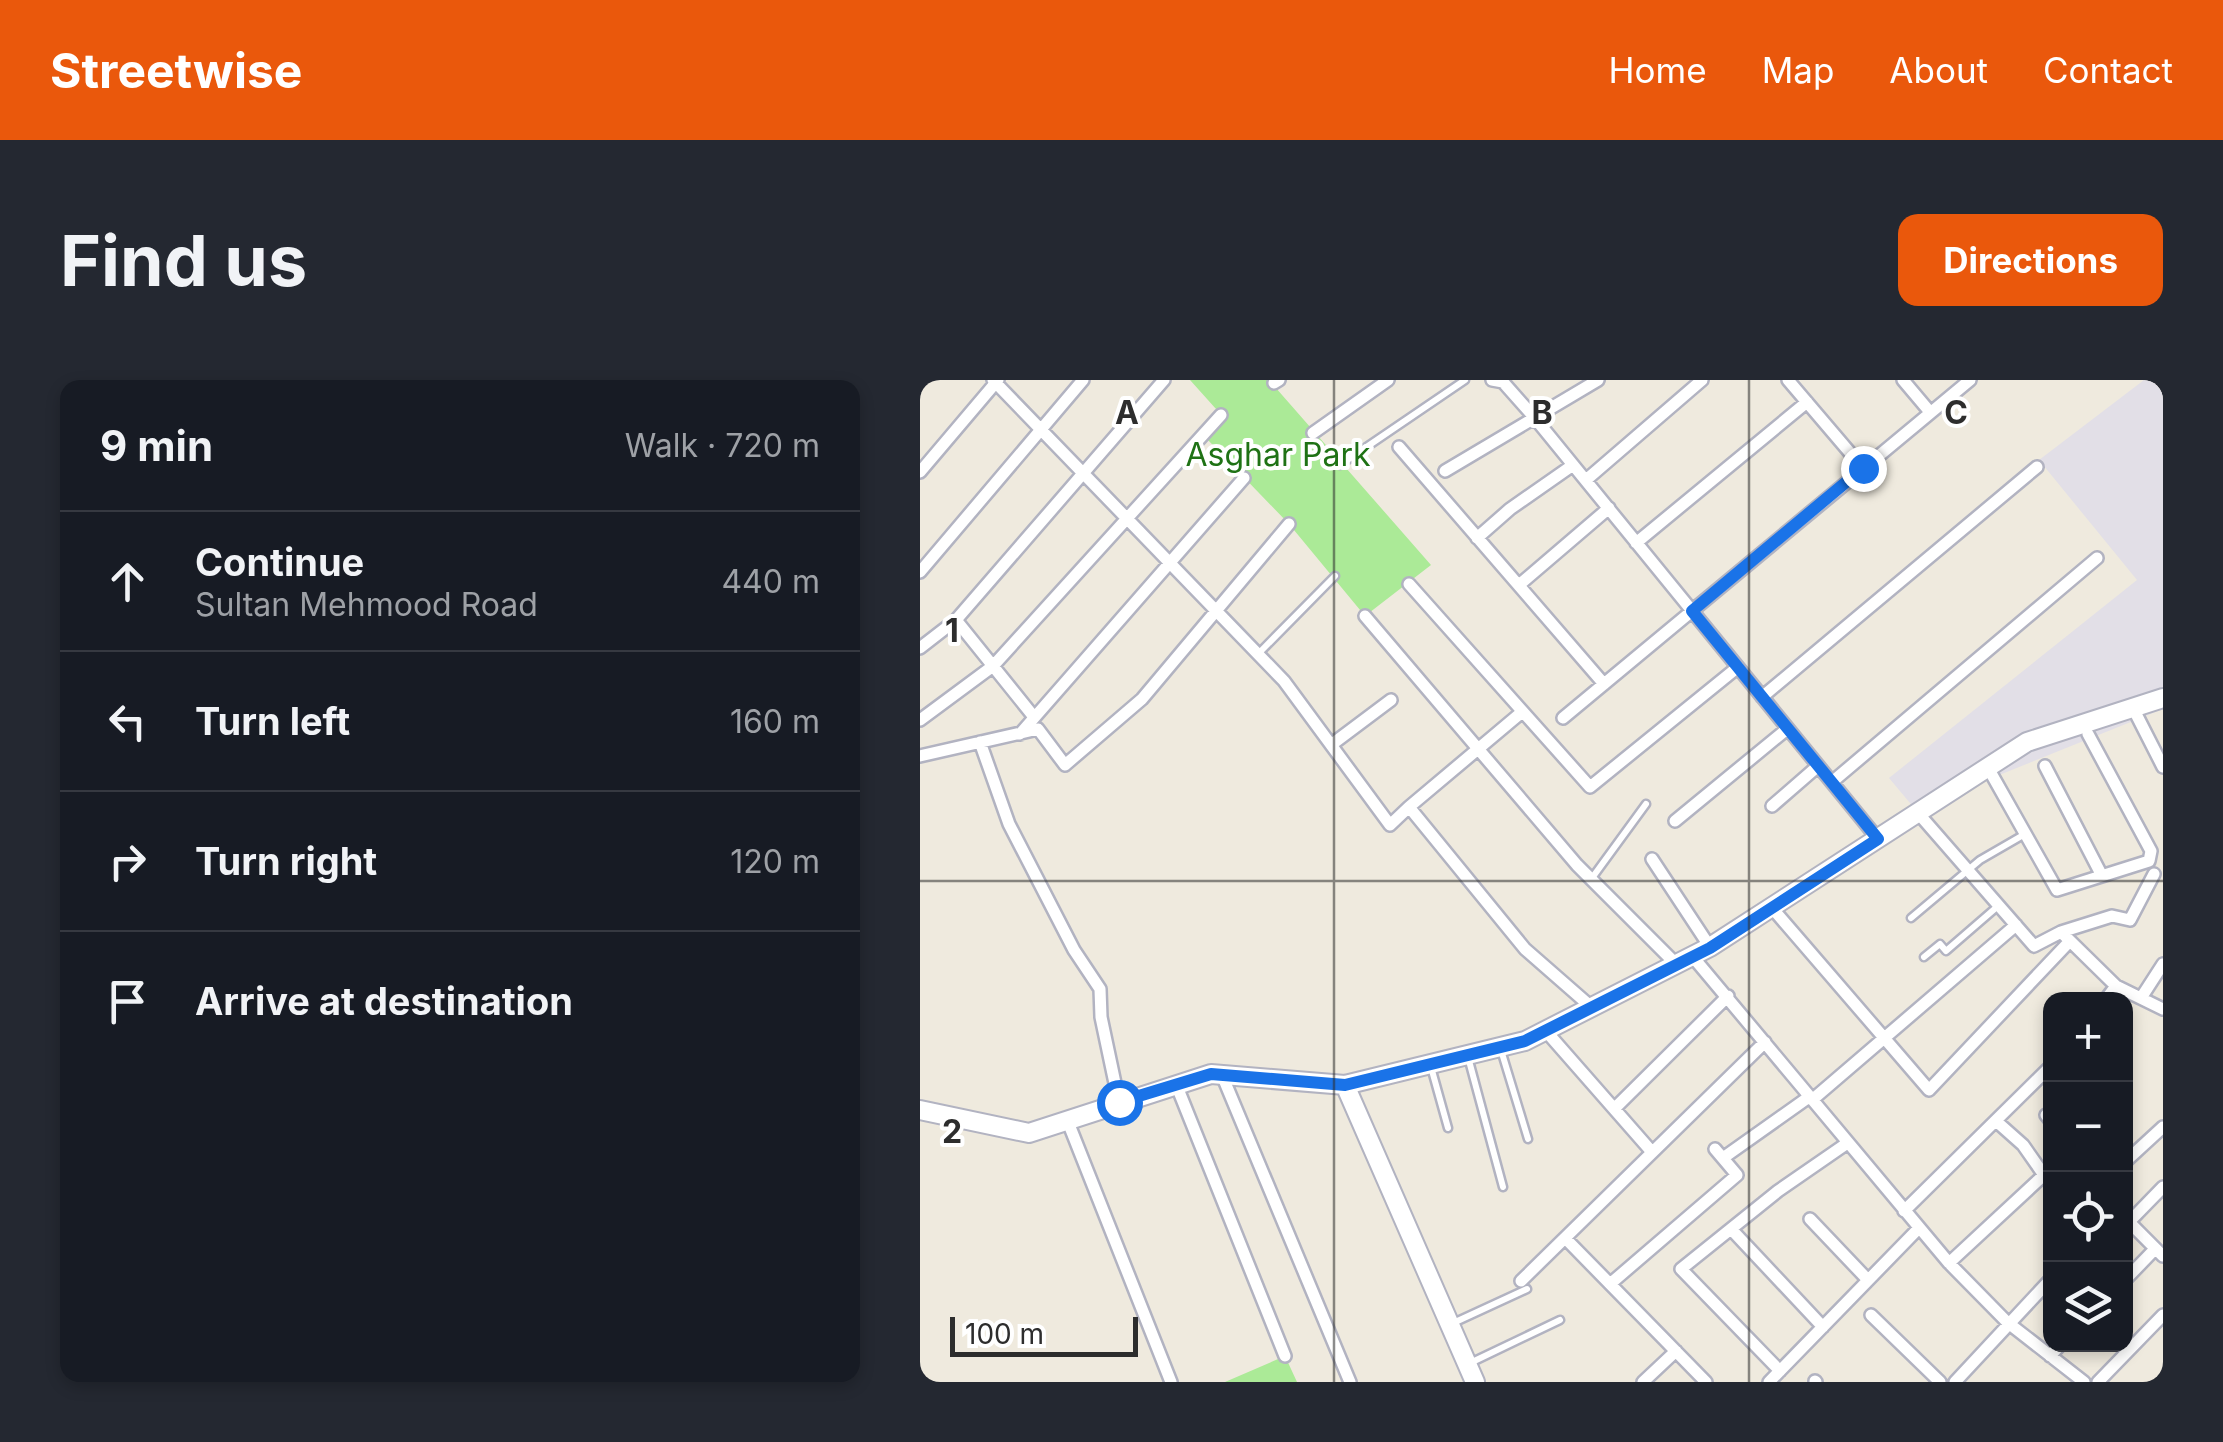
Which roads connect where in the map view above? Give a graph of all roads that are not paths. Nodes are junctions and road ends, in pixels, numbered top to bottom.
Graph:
1 (1083, 380) edge
2 (1164, 380) edge
3 (1388, 380) edge
4 (1465, 380) edge
5 (1500, 380) edge
6 (1598, 380) edge
7 (1702, 380) edge
8 (1788, 380) edge
9 (1903, 380) edge
10 (1970, 380) edge
11 (996, 381) edge
12 (1807, 402) junction
13 (1930, 412) junction
14 (1221, 415) dead end
15 (1534, 417) junction
16 (1041, 429) junction
17 (1313, 432) dead end
18 (1399, 447) dead end
19 (1340, 465) dead end
20 (1574, 465) junction
21 (1863, 468) junction
22 (2037, 468) dead end
23 (1445, 471) dead end
24 (920, 472) edge
25 (1083, 473) junction
26 (1244, 478) dead end
27 (1586, 480) junction
28 (1609, 508) junction
29 (1125, 516) junction
30 (1289, 524) dead end
31 (1477, 538) junction
32 (1636, 543) junction
33 (2097, 558) dead end
34 (1170, 562) junction
35 (920, 572) edge
36 (1335, 576) dead end
37 (1409, 584) dead end
38 (1518, 585) junction
39 (1216, 611) junction
40 (1692, 611) junction
41 (1365, 616) dead end
42 (956, 620) junction
43 (920, 648) edge
44 (1258, 654) junction
45 (994, 666) junction
46 (1738, 667) junction
47 (1604, 684) junction
48 (1762, 697) junction
49 (2163, 698) edge
50 (1391, 700) dead end
51 (2132, 708) junction
52 (1522, 712) junction
53 (1034, 716) junction
54 (1563, 718) dead end
55 (920, 720) edge
56 (1788, 728) junction
57 (1020, 734) junction
58 (2088, 734) dead end
59 (980, 742) junction
60 (1331, 744) junction
61 (1478, 748) junction
62 (920, 756) edge
63 (1818, 766) junction
64 (1987, 766) junction
65 (2045, 766) dead end
66 (2163, 767) edge
67 (1832, 782) junction
68 (1646, 804) dead end
69 (1772, 806) dead end
70 (1408, 807) junction
71 (1918, 813) junction
72 (1675, 821) dead end
73 (2026, 834) junction
74 (1878, 839) junction
75 (1652, 860) dead end
76 (1968, 870) junction
77 (2101, 874) junction
78 (2154, 874) dead end
79 (1591, 879) junction
80 (1999, 905) junction
81 (1774, 909) junction
82 (1911, 918) dead end
83 (2016, 924) junction
84 (2065, 937) junction
85 (1710, 948) junction
86 (1924, 957) dead end
87 (1685, 961) junction
88 (2163, 964) edge
89 (2116, 986) junction
90 (2112, 992) edge
91 (1728, 996) junction
92 (2141, 998) junction
93 (1590, 1005) junction
94 (2163, 1009) edge
95 (1546, 1030) junction
96 (1885, 1037) junction
97 (1765, 1042) junction
98 (1500, 1048) junction
99 (1467, 1056) junction
100 (1430, 1064) junction
101 (2043, 1074) edge
102 (1222, 1075) junction
103 (1176, 1084) junction
104 (1345, 1085) junction
105 (1810, 1099) junction
106 (1119, 1102) junction
107 (1615, 1108) junction
108 (920, 1110) edge
109 (1996, 1121) junction
110 (1068, 1122) junction
111 (2163, 1127) edge
112 (1448, 1128) dead end
113 (1528, 1140) dead end
114 (1846, 1144) junction
115 (1652, 1152) junction
116 (2133, 1155) edge
117 (2043, 1173) edge
118 (2043, 1182) edge
119 (1502, 1186) dead end
120 (2163, 1186) edge
121 (1904, 1211) junction
122 (2133, 1214) edge
123 (1810, 1220) dead end
124 (2133, 1226) edge
125 (1919, 1228) junction
126 (1731, 1229) junction
127 (1565, 1238) junction
128 (2159, 1252) edge
129 (1950, 1263) junction
130 (2133, 1273) edge
131 (1868, 1280) junction
132 (1610, 1284) junction
133 (1524, 1285) joint
134 (2043, 1287) edge
135 (1871, 1315) dead end
136 (2163, 1315) edge
137 (1560, 1320) dead end
138 (2007, 1322) junction
139 (1450, 1325) junction
140 (1823, 1327) junction
141 (1676, 1351) junction
142 (2054, 1352) edge
143 (1286, 1356) dead end
144 (2050, 1356) junction
145 (1780, 1371) junction
146 (1471, 1373) edge
147 (1698, 1379) edge
148 (1171, 1382) edge
149 (1350, 1382) edge
150 (1643, 1382) edge
151 (1769, 1382) edge
152 (1940, 1382) edge
153 (1955, 1382) edge
154 (2084, 1382) edge
155 (2098, 1382) edge

1 - 16 street
2 - 25 street
3 - 17 street
4 - 19 lane
5 - 15 street
6 - 15 street
7 - 27 street
8 - 12 street
9 - 13 street
10 - 13 street
11 - 16 street
11 - 24 street
12 - 21 street
12 - 32 street
13 - 21 street
14 - 29 street
15 - 20 street
15 - 23 street
16 - 25 street
16 - 35 street
18 - 31 street
20 - 27 street
20 - 31 street
21 - 40 street
22 - 48 street
25 - 29 street
25 - 42 street
26 - 34 street
27 - 28 street
28 - 32 street
28 - 38 street
29 - 34 street
29 - 45 street
30 - 39 street
31 - 38 street
32 - 40 street
33 - 67 street
34 - 39 street
34 - 53 street
36 - 44 lane
37 - 52 street
38 - 47 street
39 - 44 street
39 - 57 street
40 - 46 street
40 - 47 street
41 - 61 street
42 - 43 street
42 - 45 street
44 - 60 street
45 - 53 street
45 - 55 street
46 - 48 street
46 - 52 street
47 - 54 street
48 - 56 street
49 - 51 street
50 - 60 street
51 - 64 street
51 - 66 street
52 - 61 street
53 - 57 street
56 - 63 street
56 - 72 street
57 - 59 street
58 - 77 street
59 - 62 street
59 - 106 street
60 - 70 street
61 - 70 street
61 - 79 street
63 - 67 street
63 - 69 street
64 - 71 street
64 - 73 street
65 - 77 street
67 - 74 street
68 - 79 lane
70 - 93 street
71 - 74 street
71 - 76 street
73 - 76 lane
73 - 77 street
74 - 81 street
75 - 85 street
76 - 80 street
76 - 82 lane
78 - 84 street
79 - 87 street
80 - 83 street
80 - 86 lane
81 - 85 street
81 - 96 street
83 - 84 street
83 - 96 street
84 - 89 street
84 - 96 street
85 - 87 street
87 - 91 street
87 - 93 street
88 - 92 street
89 - 90 street
89 - 92 street
91 - 97 street
91 - 107 street
92 - 94 street
93 - 95 street
95 - 98 street
95 - 107 street
96 - 105 street
97 - 105 street
97 - 115 street
98 - 99 street
98 - 113 lane
99 - 100 street
99 - 119 lane
100 - 104 street
100 - 112 lane
101 - 109 street
102 - 103 street
102 - 104 street
102 - 149 street
103 - 106 street
103 - 143 street
104 - 139 street
105 - 114 street
105 - 132 street
106 - 110 street
107 - 115 street
108 - 110 street
109 - 117 street
109 - 121 street
110 - 148 street
111 - 116 street
114 - 121 street
114 - 126 street
115 - 127 street
118 - 129 street
120 - 122 street
121 - 125 street
123 - 131 street
124 - 128 street
125 - 129 street
125 - 131 street
126 - 140 street
126 - 145 street
127 - 132 street
127 - 133 street
128 - 130 street
129 - 138 street
131 - 140 street
132 - 141 street
133 - 139 lane
134 - 138 street
135 - 152 street
136 - 155 street
137 - 146 lane
138 - 144 street
138 - 153 street
139 - 146 street
140 - 145 street
141 - 147 street
141 - 150 street
142 - 144 street
144 - 154 street
145 - 151 street

